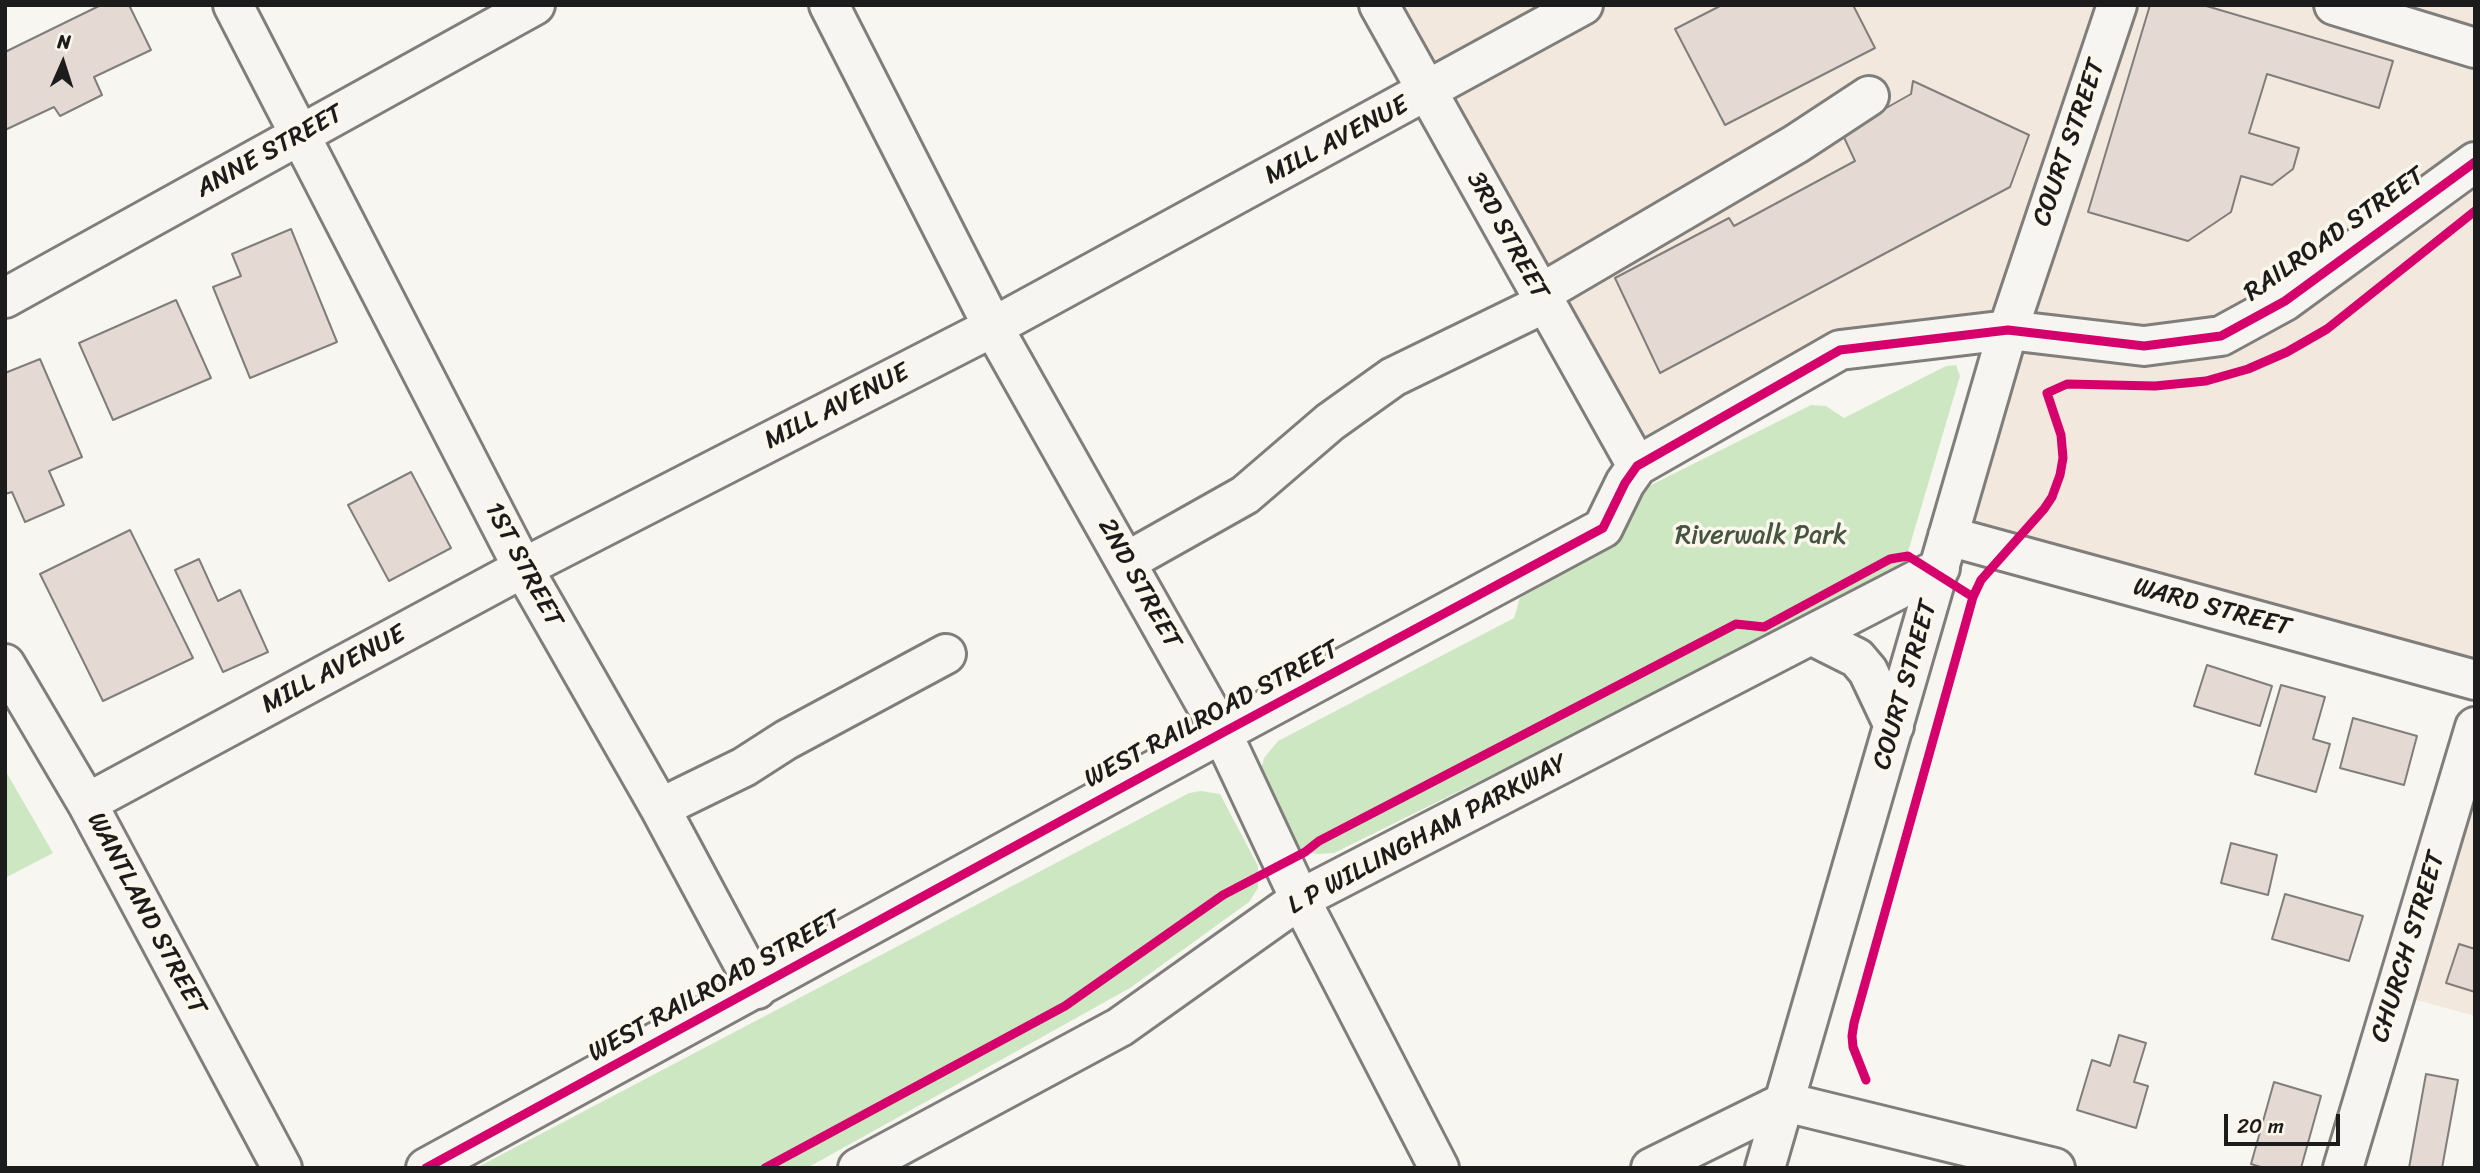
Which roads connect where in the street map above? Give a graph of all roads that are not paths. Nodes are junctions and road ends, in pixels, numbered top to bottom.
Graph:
1 (233, 5) edge
2 (535, 5) edge
3 (829, 5) edge
4 (1379, 5) edge
5 (1583, 5) edge
6 (2117, 5) edge
7 (2349, 7) edge
8 (2475, 48) edge
9 (1426, 92) junction
10 (1869, 96) dead end
11 (301, 135) junction
12 (2475, 162) edge
13 (5, 298) edge
14 (1542, 298) junction
15 (993, 327) junction
16 (2008, 330) junction
17 (1637, 466) junction
18 (1944, 552) junction
19 (1126, 562) junction
20 (523, 568) junction
21 (1811, 635) junction
22 (946, 654) dead end
23 (5, 664) edge
24 (2475, 680) edge
25 (1894, 726) junction
26 (2475, 727) edge
27 (1222, 733) junction
28 (87, 803) junction
29 (660, 808) junction
30 (1300, 899) junction
31 (757, 989) junction
32 (1784, 1102) junction
33 (282, 1168) edge
34 (426, 1168) edge
35 (858, 1168) edge
36 (1439, 1168) edge
37 (1651, 1168) edge
38 (1765, 1168) edge
39 (2055, 1168) edge
40 (2343, 1168) edge

1 - 11 street, 1ST STREET
2 - 11 street, ANNE STREET
3 - 15 street, 2ND STREET
4 - 9 street, 3RD STREET
5 - 9 street, MILL AVENUE
6 - 16 street, COURT STREET
7 - 8 street
9 - 14 street, 3RD STREET
9 - 15 street, MILL AVENUE
10 - 14 street
11 - 13 street, ANNE STREET
11 - 20 street, 1ST STREET
12 - 16 street, RAILROAD STREET
14 - 17 street, 3RD STREET
14 - 19 street
15 - 19 street, 2ND STREET
15 - 20 street, MILL AVENUE
16 - 17 street, WEST RAILROAD STREET
16 - 18 street, COURT STREET
17 - 27 street, WEST RAILROAD STREET
18 - 21 street, L P WILLINGHAM PARKWAY
18 - 24 street, WARD STREET
18 - 25 street, COURT STREET
19 - 27 street, 2ND STREET
20 - 28 street, MILL AVENUE
20 - 29 street, 1ST STREET
21 - 25 street
21 - 30 street, L P WILLINGHAM PARKWAY
22 - 29 street
23 - 28 street, WANTLAND STREET
25 - 32 street, COURT STREET
26 - 40 street, CHURCH STREET
27 - 30 street, 2ND STREET
27 - 31 street, WEST RAILROAD STREET
28 - 33 street, WANTLAND STREET
29 - 31 street, 1ST STREET
30 - 35 street, L P WILLINGHAM PARKWAY
30 - 36 street, 2ND STREET
31 - 34 street, WEST RAILROAD STREET
32 - 37 street
32 - 38 street, COURT STREET
32 - 39 street

